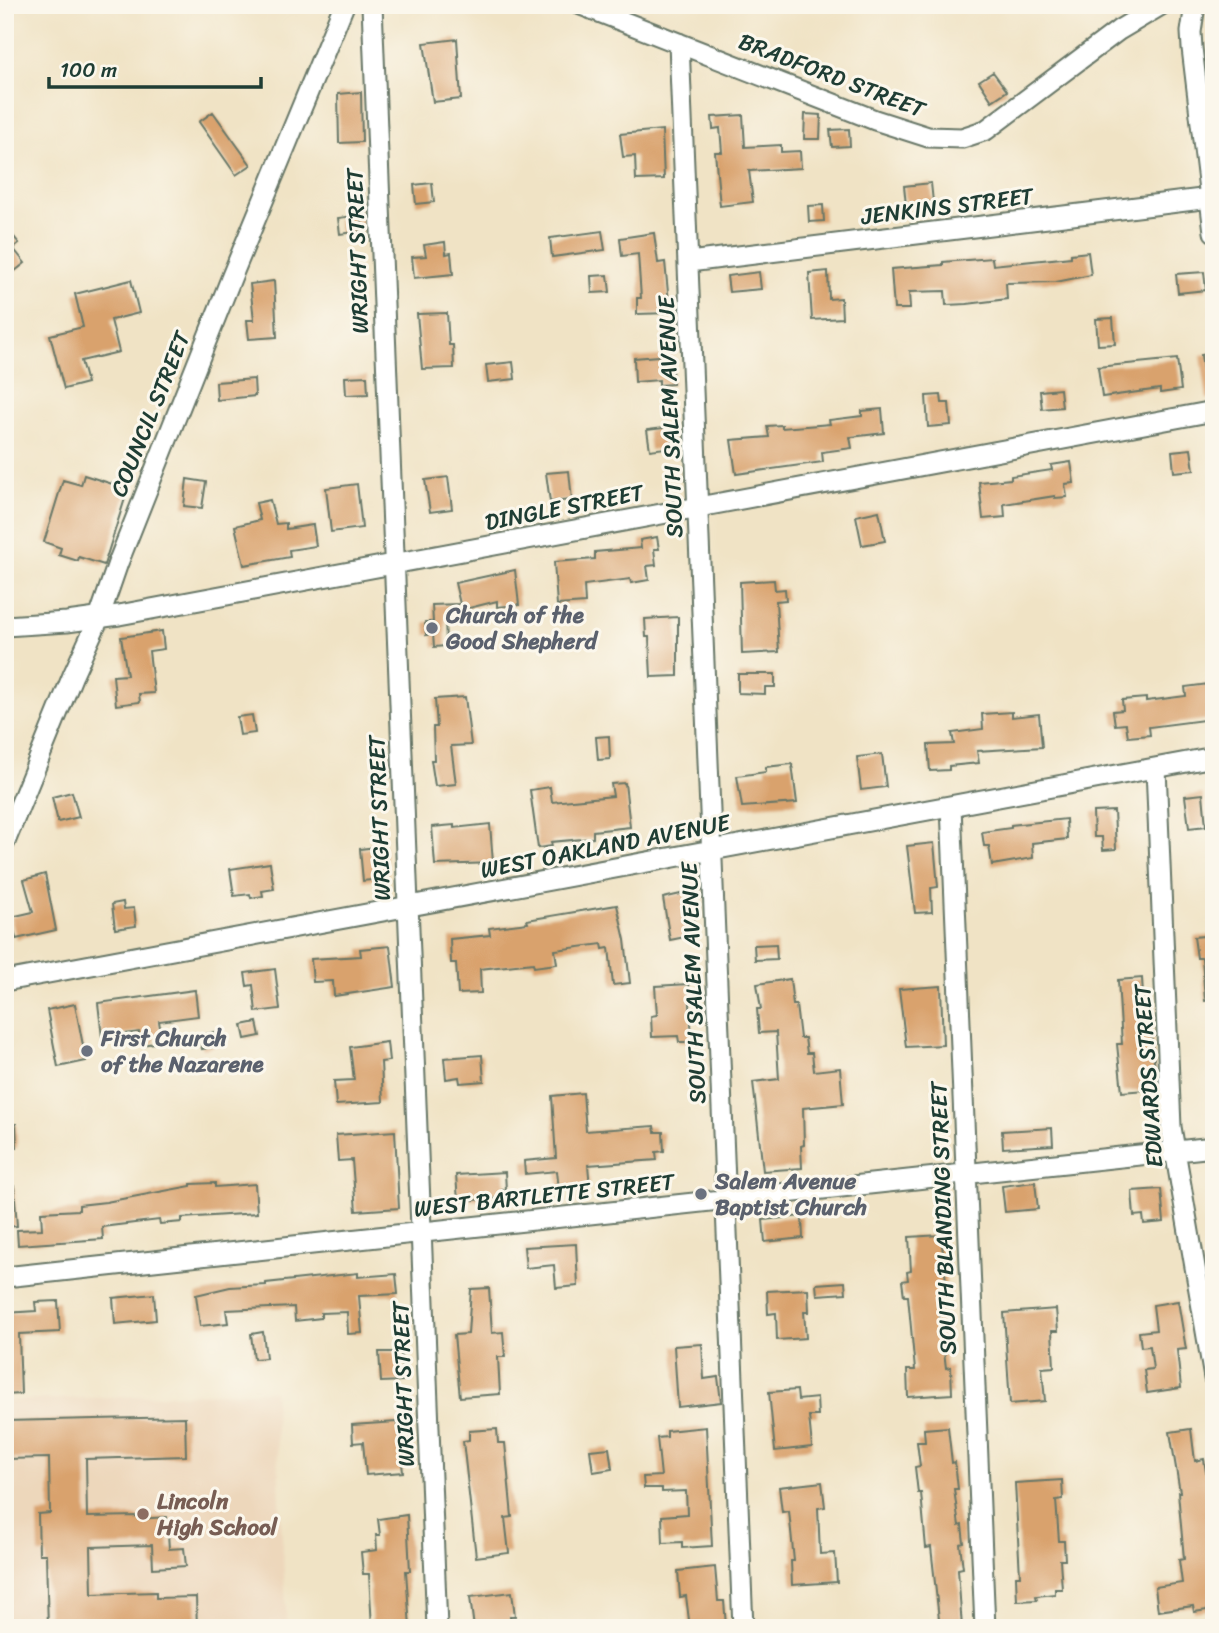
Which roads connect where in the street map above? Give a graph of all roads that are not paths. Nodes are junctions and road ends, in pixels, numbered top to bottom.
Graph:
1 (344, 5) edge
2 (372, 5) edge
3 (581, 5) edge
4 (1161, 5) edge
5 (1195, 5) edge
6 (680, 43) junction
7 (1207, 120) edge
8 (1210, 198) junction
9 (1214, 232) edge
10 (689, 262) junction
11 (1214, 411) edge
12 (698, 507) junction
13 (393, 564) junction
14 (99, 618) junction
15 (5, 626) edge
16 (1214, 757) edge
17 (1156, 768) junction
18 (951, 806) junction
19 (5, 842) edge
20 (712, 850) junction
21 (408, 908) junction
22 (5, 981) edge
23 (1214, 1147) edge
24 (1174, 1151) junction
25 (966, 1173) junction
26 (727, 1200) junction
27 (421, 1233) junction
28 (5, 1277) edge
29 (1208, 1310) edge
30 (1214, 1378) edge
31 (437, 1628) edge
32 (743, 1628) edge
33 (985, 1628) edge

1 - 14 street, COUNCIL STREET
2 - 13 street, WRIGHT STREET
3 - 6 street, BRADFORD STREET
4 - 6 street, BRADFORD STREET
5 - 7 street
6 - 10 street, SOUTH SALEM AVENUE
7 - 8 street
8 - 9 street
8 - 10 street, JENKINS STREET
10 - 12 street, SOUTH SALEM AVENUE
11 - 12 street, DINGLE STREET
12 - 13 street, DINGLE STREET
12 - 20 street, SOUTH SALEM AVENUE
13 - 14 street, DINGLE STREET
13 - 21 street, WRIGHT STREET
14 - 15 street, DINGLE STREET
14 - 19 street, COUNCIL STREET
16 - 17 street, WEST OAKLAND AVENUE
17 - 18 street, WEST OAKLAND AVENUE
17 - 24 street, EDWARDS STREET
18 - 20 street, WEST OAKLAND AVENUE
18 - 25 street, SOUTH BLANDING STREET
20 - 21 street, WEST OAKLAND AVENUE
20 - 26 street, SOUTH SALEM AVENUE
21 - 22 street, WEST OAKLAND AVENUE
21 - 27 street, WRIGHT STREET
23 - 24 street, WEST BARTLETTE STREET
24 - 25 street, WEST BARTLETTE STREET
24 - 29 street, EDWARDS STREET
25 - 26 street, WEST BARTLETTE STREET
25 - 33 street, SOUTH BLANDING STREET
26 - 27 street, WEST BARTLETTE STREET
26 - 32 street, SOUTH SALEM AVENUE
27 - 28 street, WEST BARTLETTE STREET
27 - 31 street, WRIGHT STREET
29 - 30 street, EDWARDS STREET

